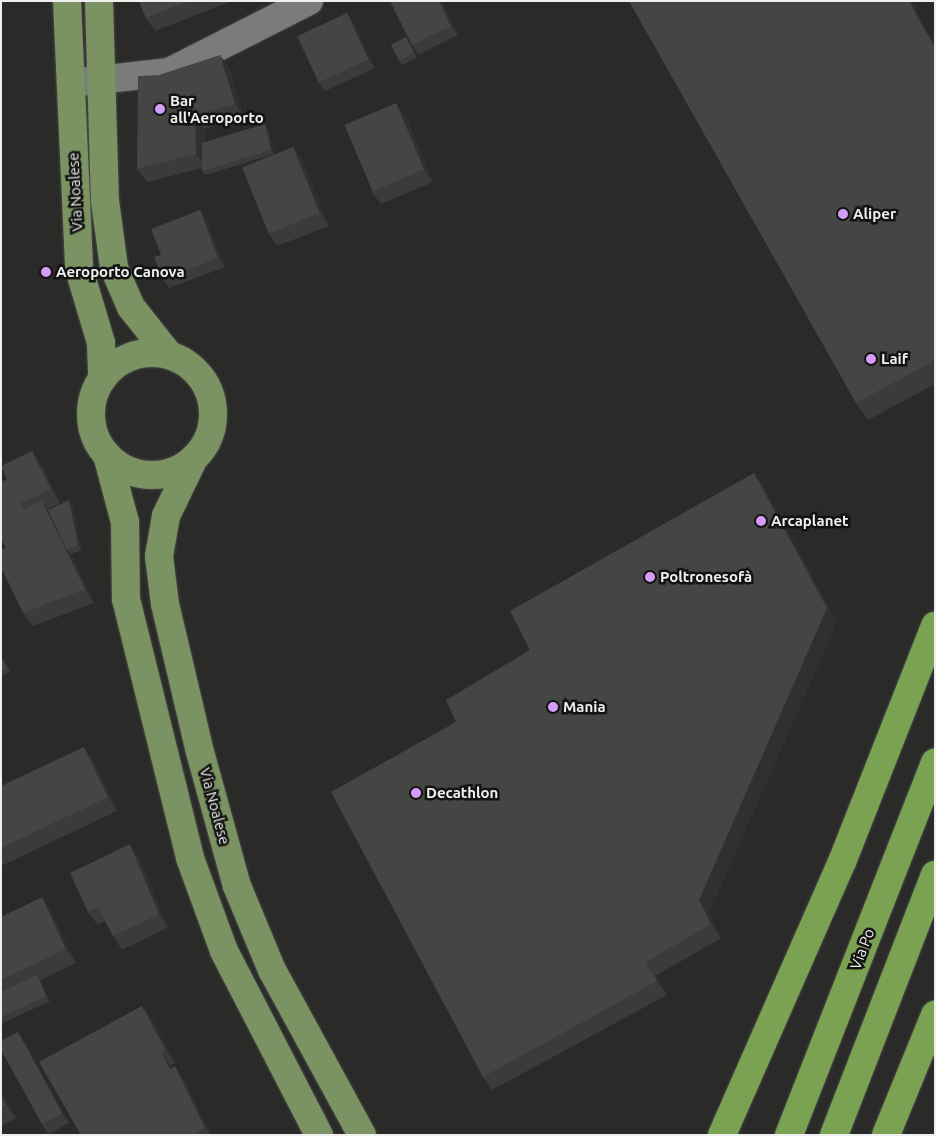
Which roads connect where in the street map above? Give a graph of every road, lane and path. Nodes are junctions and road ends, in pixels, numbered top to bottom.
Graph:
1 (67, 1) edge
2 (99, 1) edge
3 (309, 1) edge
4 (103, 81) junction
5 (71, 83) junction
6 (169, 355) junction
7 (102, 379) junction
8 (107, 455) junction
9 (194, 458) junction
10 (935, 626) edge
11 (935, 763) edge
12 (935, 875) edge
13 (935, 1016) edge
14 (319, 1135) edge
15 (362, 1135) edge
16 (722, 1135) edge
17 (789, 1135) edge
18 (834, 1135) edge
19 (886, 1135) edge

1 - 5 main road, Via Noalese
2 - 4 main road, Via Noalese
3 - 4 street
4 - 5 street
4 - 6 main road, Via Noalese
5 - 7 main road, Via Noalese
6 - 7 main road
6 - 9 main road
7 - 8 main road
8 - 9 main road
8 - 14 main road
9 - 15 main road, Via Noalese
10 - 16 highway
11 - 17 highway, Via Po
12 - 18 highway
13 - 19 highway

